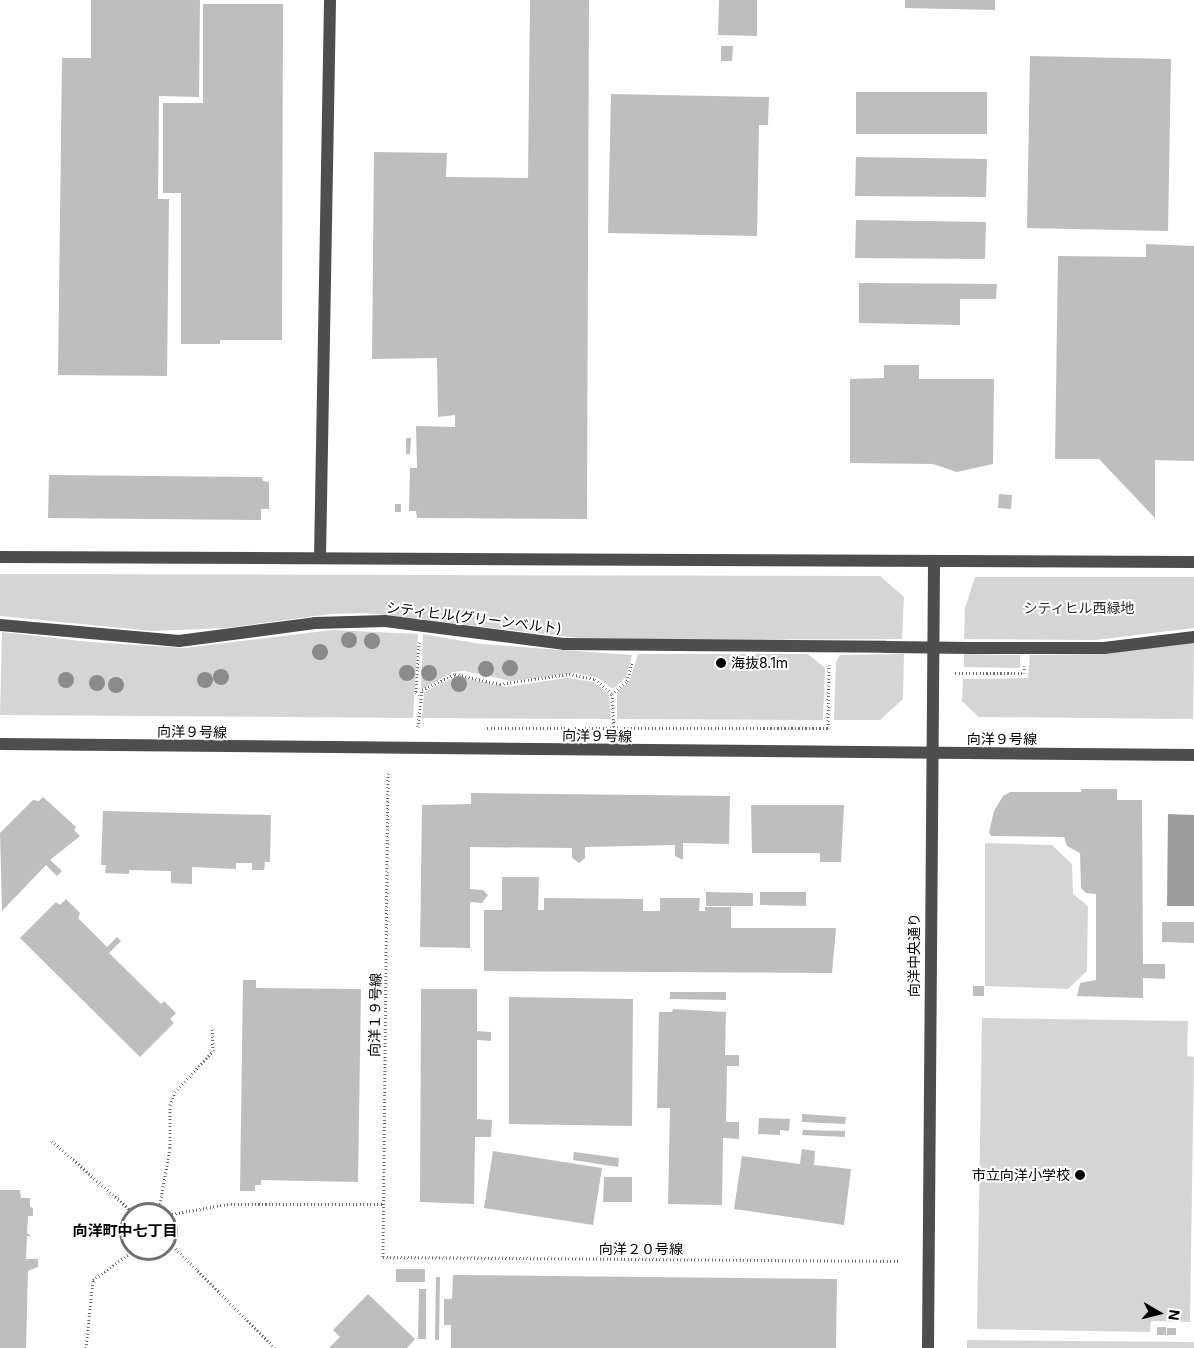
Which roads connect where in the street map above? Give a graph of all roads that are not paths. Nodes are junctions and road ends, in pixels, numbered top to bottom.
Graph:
1 (330, 0) edge
2 (0, 557) edge
3 (320, 558) junction
4 (934, 562) junction
5 (1194, 562) edge
6 (0, 625) edge
7 (1194, 637) edge
8 (0, 744) edge
9 (930, 754) junction
10 (1194, 755) edge
11 (928, 1348) edge

1 - 3 street
2 - 3 street
3 - 4 street
4 - 5 street
4 - 9 street, 向洋中央通り
6 - 7 street, シティヒル(グリーンベルト), bridge
8 - 9 street, 向洋９号線
9 - 10 street, 向洋９号線
9 - 11 street, 向洋中央通り

